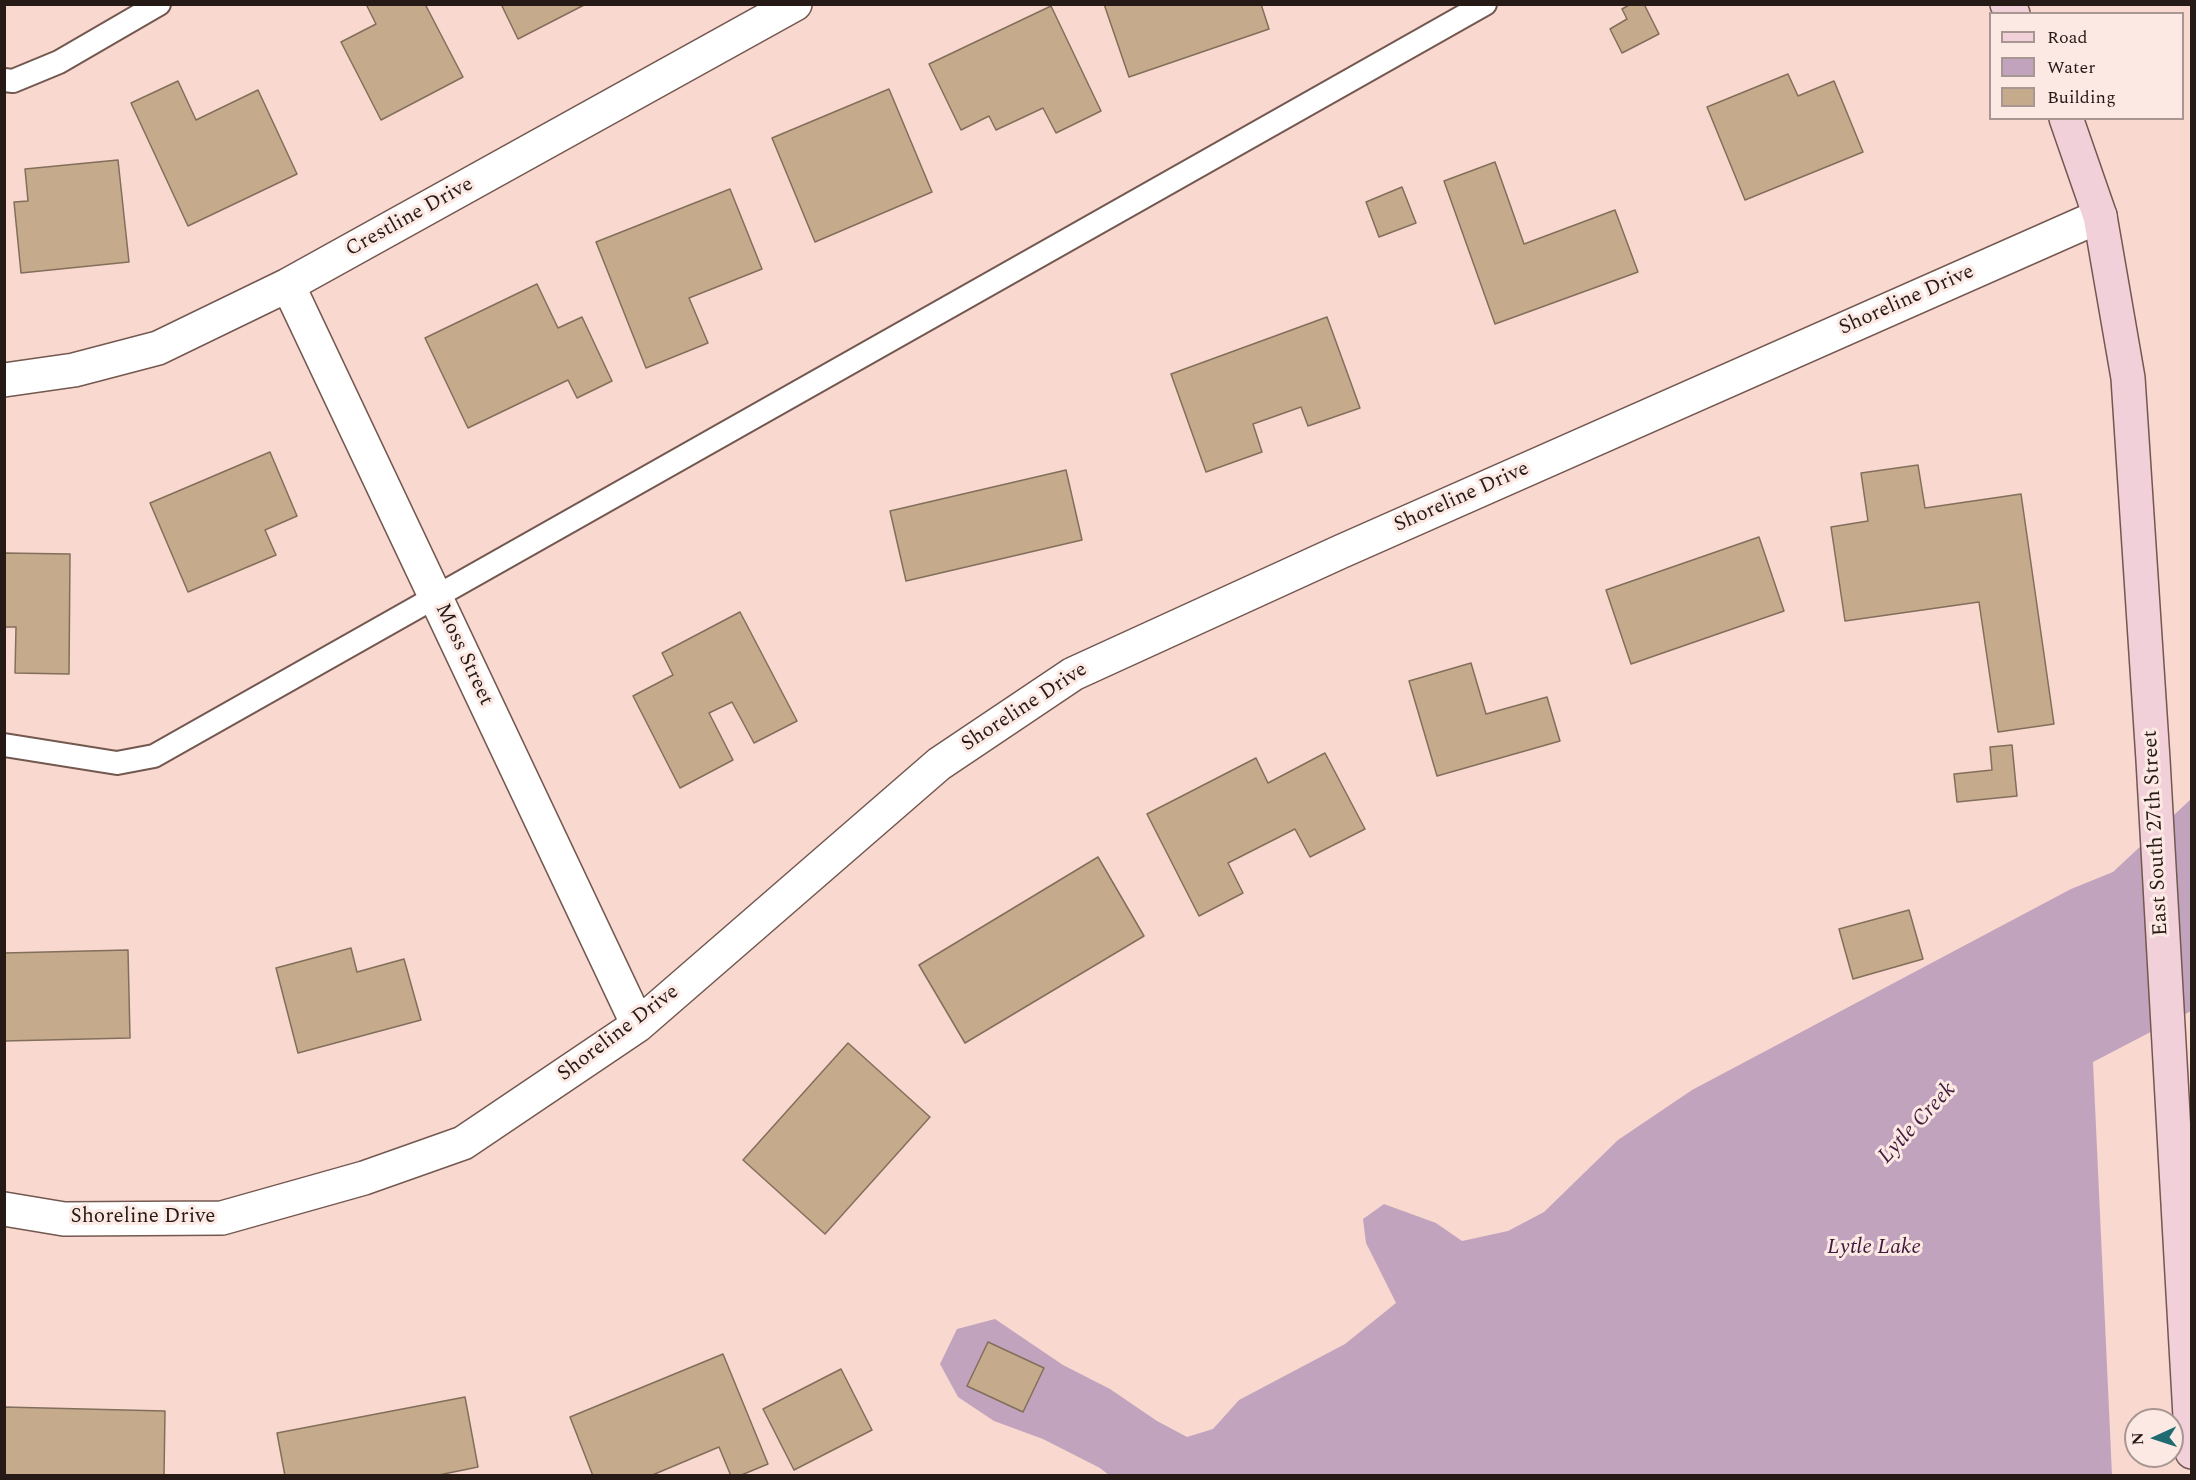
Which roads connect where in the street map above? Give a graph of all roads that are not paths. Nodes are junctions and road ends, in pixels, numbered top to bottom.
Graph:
1 (159, 4) edge
2 (795, 4) edge
3 (1485, 4) edge
4 (4, 80) edge
5 (2067, 120) edge
6 (2100, 216) junction
7 (288, 285) junction
8 (4, 380) edge
9 (436, 599) junction
10 (4, 745) edge
11 (638, 1025) junction
12 (4, 1209) edge
13 (2192, 1452) edge

1 - 4 lane
2 - 7 street, Crestline Drive
3 - 9 lane
5 - 6 main road, East South 27th Street
6 - 11 street, Shoreline Drive
6 - 13 main road, East South 27th Street
7 - 8 street, Crestline Drive
7 - 9 street, Moss Street
9 - 10 lane
9 - 11 street, Moss Street
11 - 12 street, Shoreline Drive

